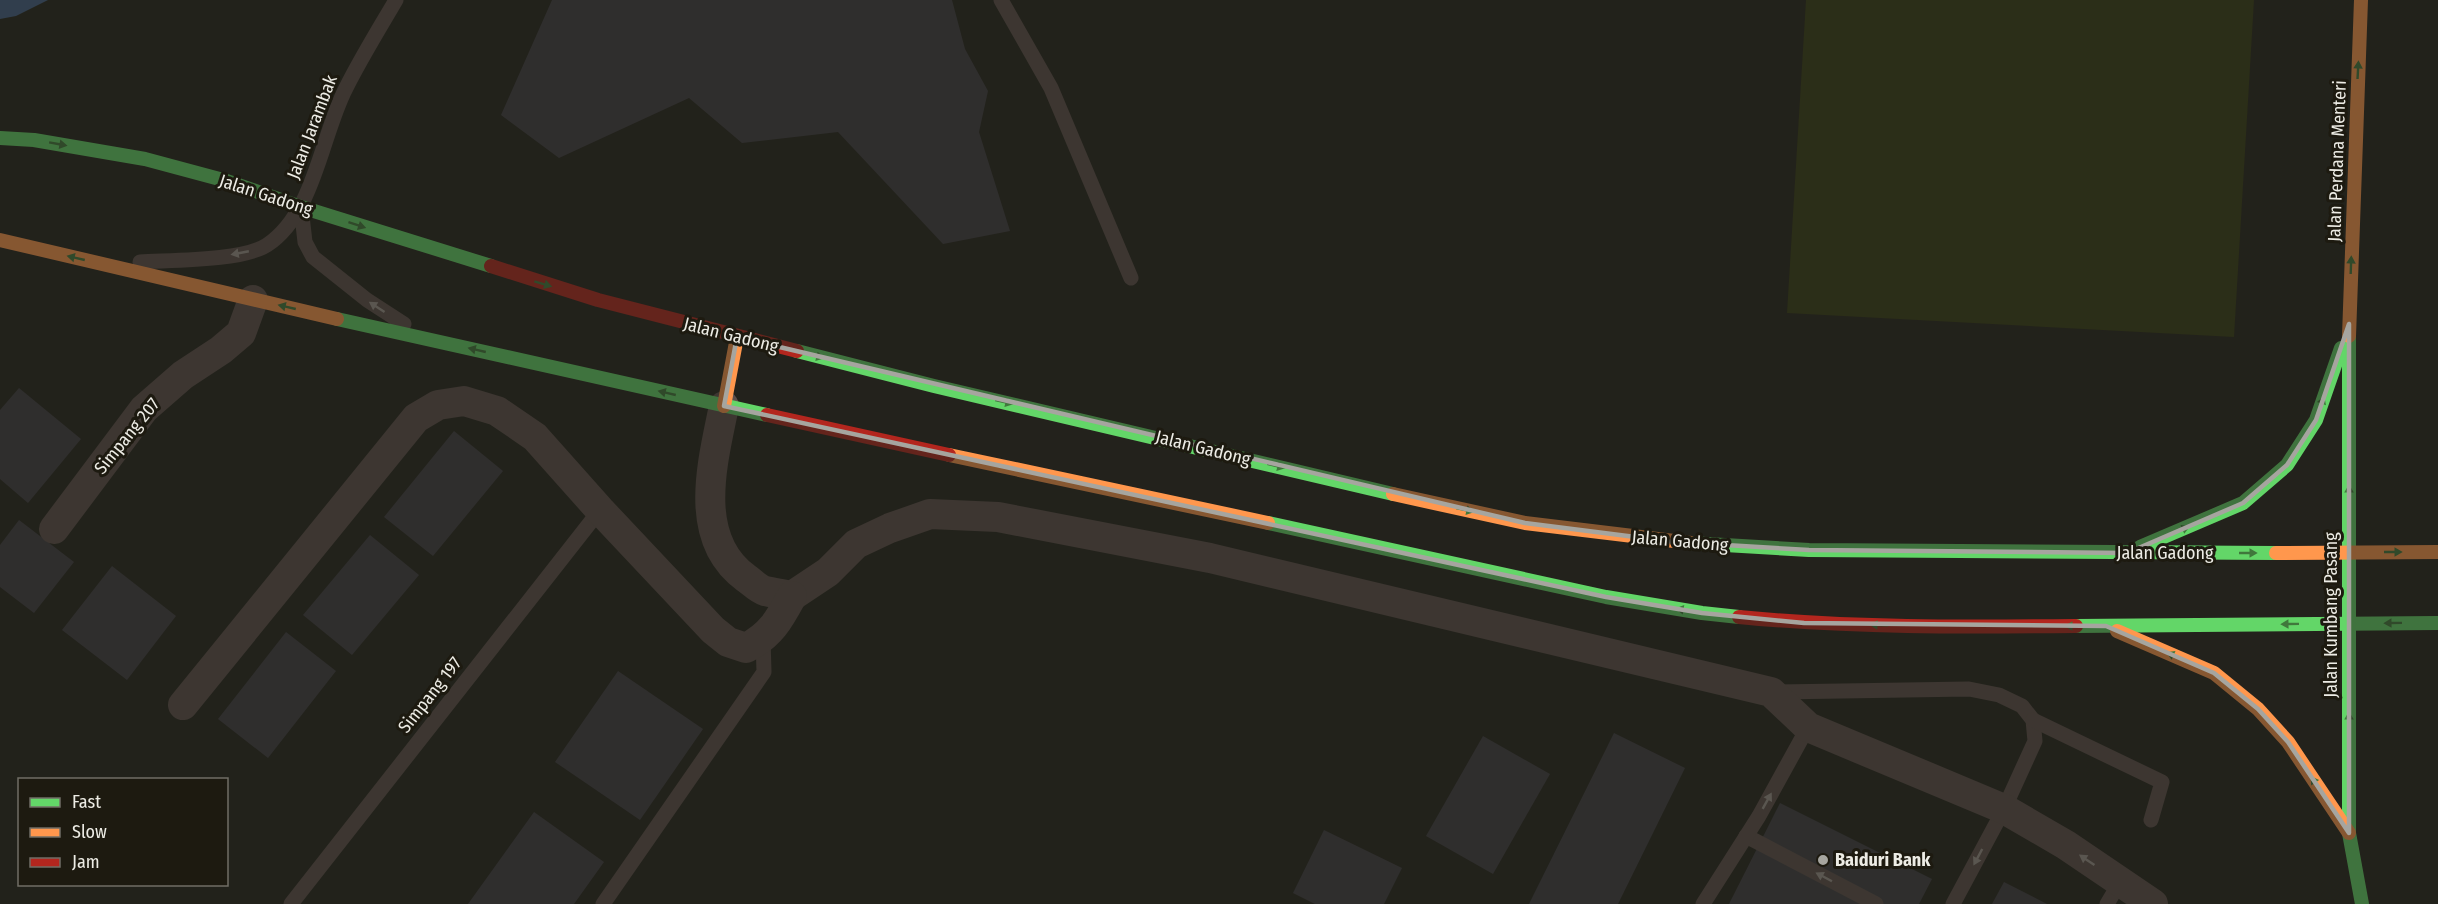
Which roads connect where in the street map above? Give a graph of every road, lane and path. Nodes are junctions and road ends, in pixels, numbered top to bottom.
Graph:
1 (396, 0) edge
2 (1001, 0) edge
3 (2361, 0) edge
4 (0, 138) edge
5 (301, 207) junction
6 (0, 240) edge
7 (109, 265) junction
8 (1131, 278) dead end
9 (253, 300) junction
10 (2349, 324) junction
11 (737, 337) junction
12 (426, 338) junction
13 (724, 406) junction
14 (600, 510) junction
15 (54, 529) dead end
16 (2349, 552) junction
17 (2438, 552) edge
18 (2127, 553) junction
19 (792, 596) junction
20 (2438, 623) edge
21 (2349, 624) junction
22 (2106, 626) junction
23 (763, 639) junction
24 (1772, 692) junction
25 (183, 705) dead end
26 (2033, 720) junction
27 (1808, 728) junction
28 (2004, 809) junction
29 (2151, 820) dead end
30 (2349, 833) junction
31 (1746, 836) junction
32 (2114, 893) edge
33 (291, 904) edge
34 (603, 904) edge
35 (1703, 904) edge
36 (1876, 904) edge
37 (1953, 904) edge
38 (2153, 904) edge
39 (2362, 904) edge

1 - 5 lane, Jalan Jarambak
2 - 8 lane
10 -> 3 main road, Jalan Perdana Menteri
4 -> 5 main road, Jalan Gadong
5 -> 7 lane, Jalan Jarambak
5 -> 11 main road, Jalan Gadong
12 -> 5 lane, Jalan Jarambak
7 -> 6 main road
7 - 9 main road
12 -> 9 main road
9 - 15 street, Simpang 207
16 -> 10 main road, Jalan Kumbang Pasang
18 -> 10 main road
11 - 13 main road
11 -> 18 main road, Jalan Gadong
13 -> 12 main road
13 - 19 street
22 -> 13 main road
14 - 23 street
14 - 25 street
14 - 33 lane, Simpang 197
16 -> 17 main road, Jalan Gadong
18 -> 16 main road, Jalan Gadong
16 - 21 main road, Jalan Kumbang Pasang
19 - 23 street
19 - 24 street
20 -> 21 main road
21 -> 22 main road
30 -> 21 main road, Jalan Kumbang Pasang
30 -> 22 main road
23 - 34 lane
24 - 26 lane
24 - 27 street
26 - 28 lane
26 - 29 lane
27 - 28 street
31 -> 27 lane
32 -> 28 street
28 -> 37 lane
30 - 39 main road, Jalan Kumbang Pasang
31 - 35 lane
36 -> 31 lane
32 - 38 street

